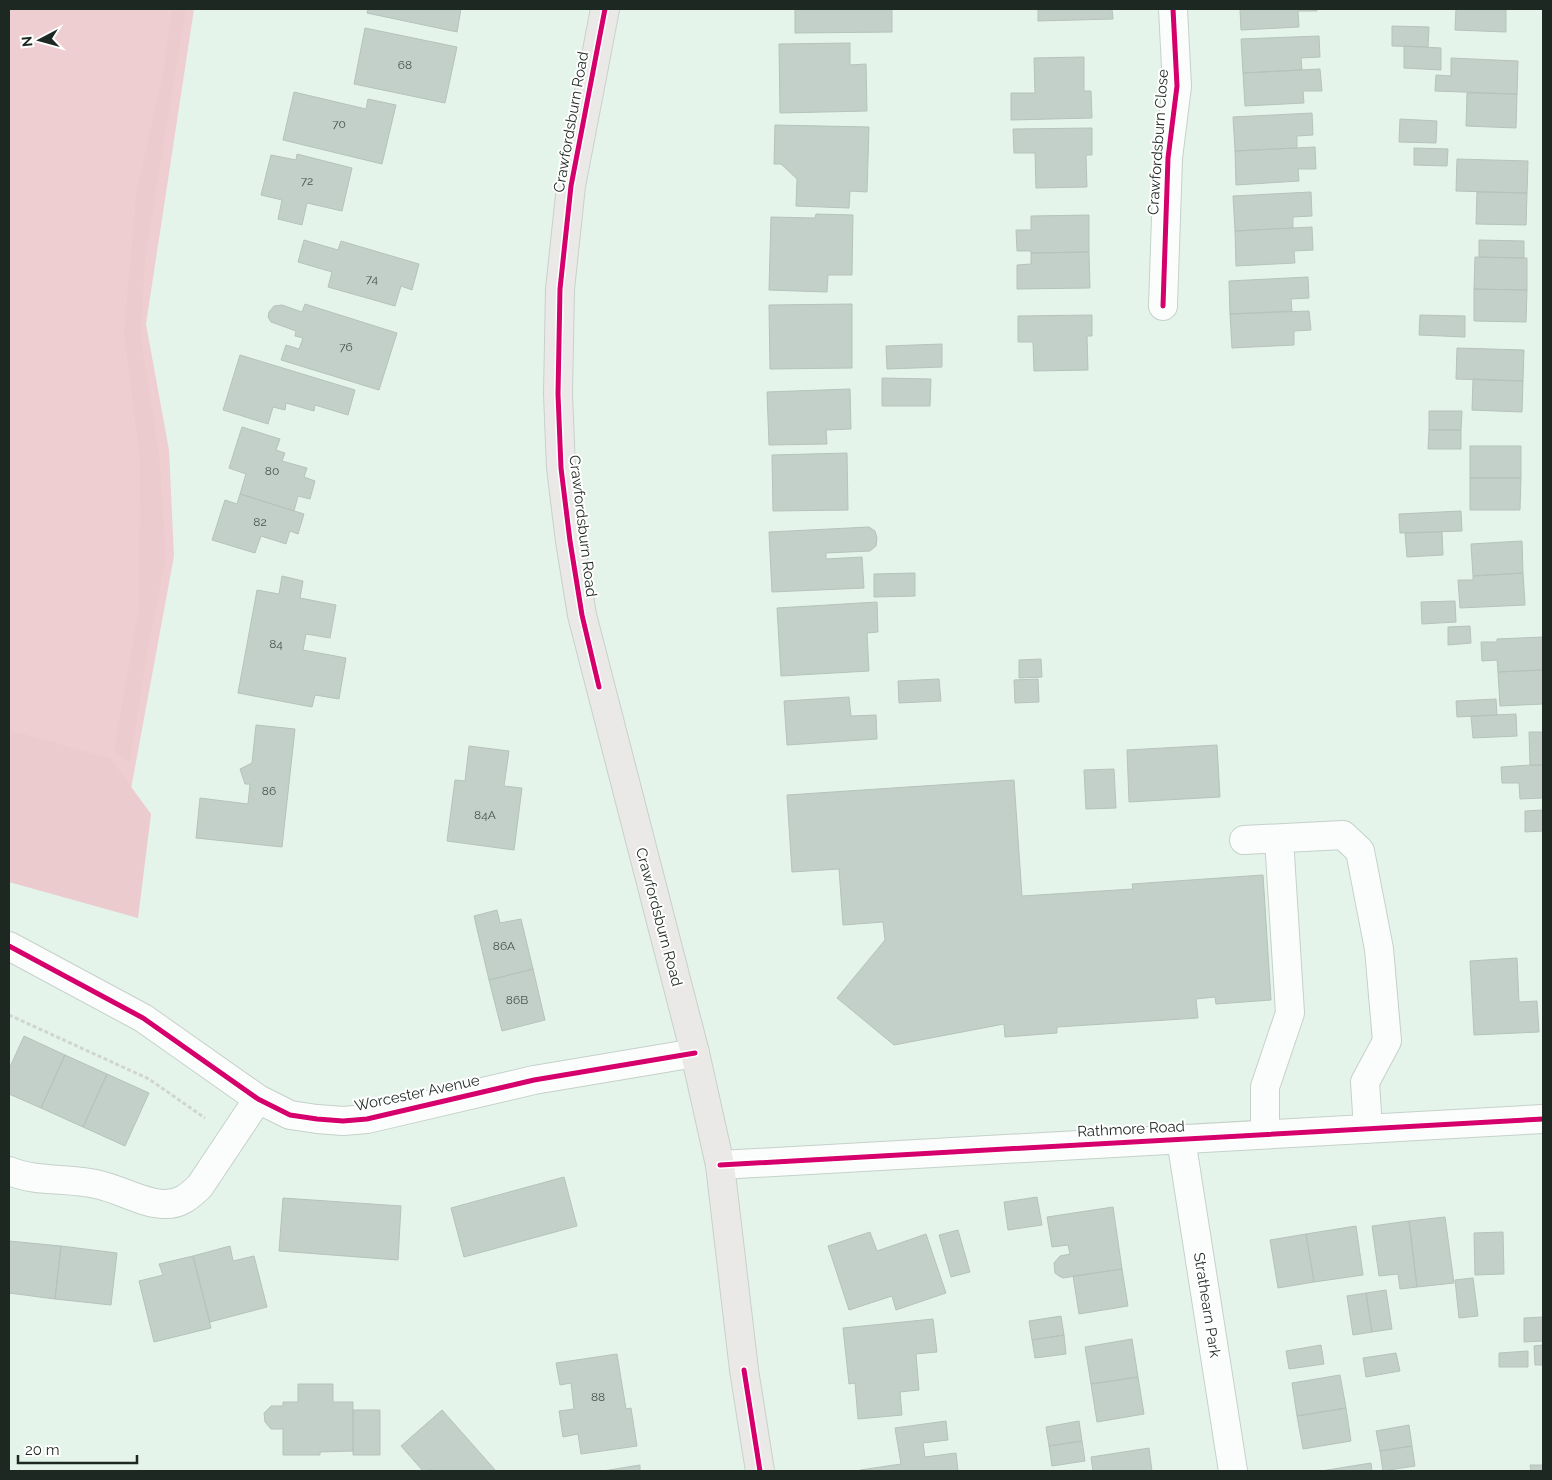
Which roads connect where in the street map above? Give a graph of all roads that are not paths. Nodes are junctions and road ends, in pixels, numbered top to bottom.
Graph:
1 (604, 9) edge
2 (1173, 9) edge
3 (1163, 306) dead end
4 (1280, 839) junction
5 (1244, 840) dead end
6 (9, 946) edge
7 (695, 1053) junction
8 (258, 1099) junction
9 (1543, 1119) edge
10 (1368, 1129) junction
11 (1265, 1134) junction
12 (1181, 1139) junction
13 (720, 1165) junction
14 (9, 1171) edge
15 (760, 1471) edge
16 (1233, 1471) edge

1 - 7 main road, Crawfordsburn Road
2 - 3 street, Crawfordsburn Close
4 - 5 street
4 - 10 street
4 - 11 street
6 - 8 street, Worcester Avenue
7 - 8 street, Worcester Avenue
7 - 13 main road, Crawfordsburn Road
8 - 14 street
9 - 10 street, Rathmore Road
10 - 11 street, Rathmore Road
11 - 12 street, Rathmore Road
12 - 13 street, Rathmore Road
12 - 16 street, Strathearn Park
13 - 15 main road, Crawfordsburn Road

